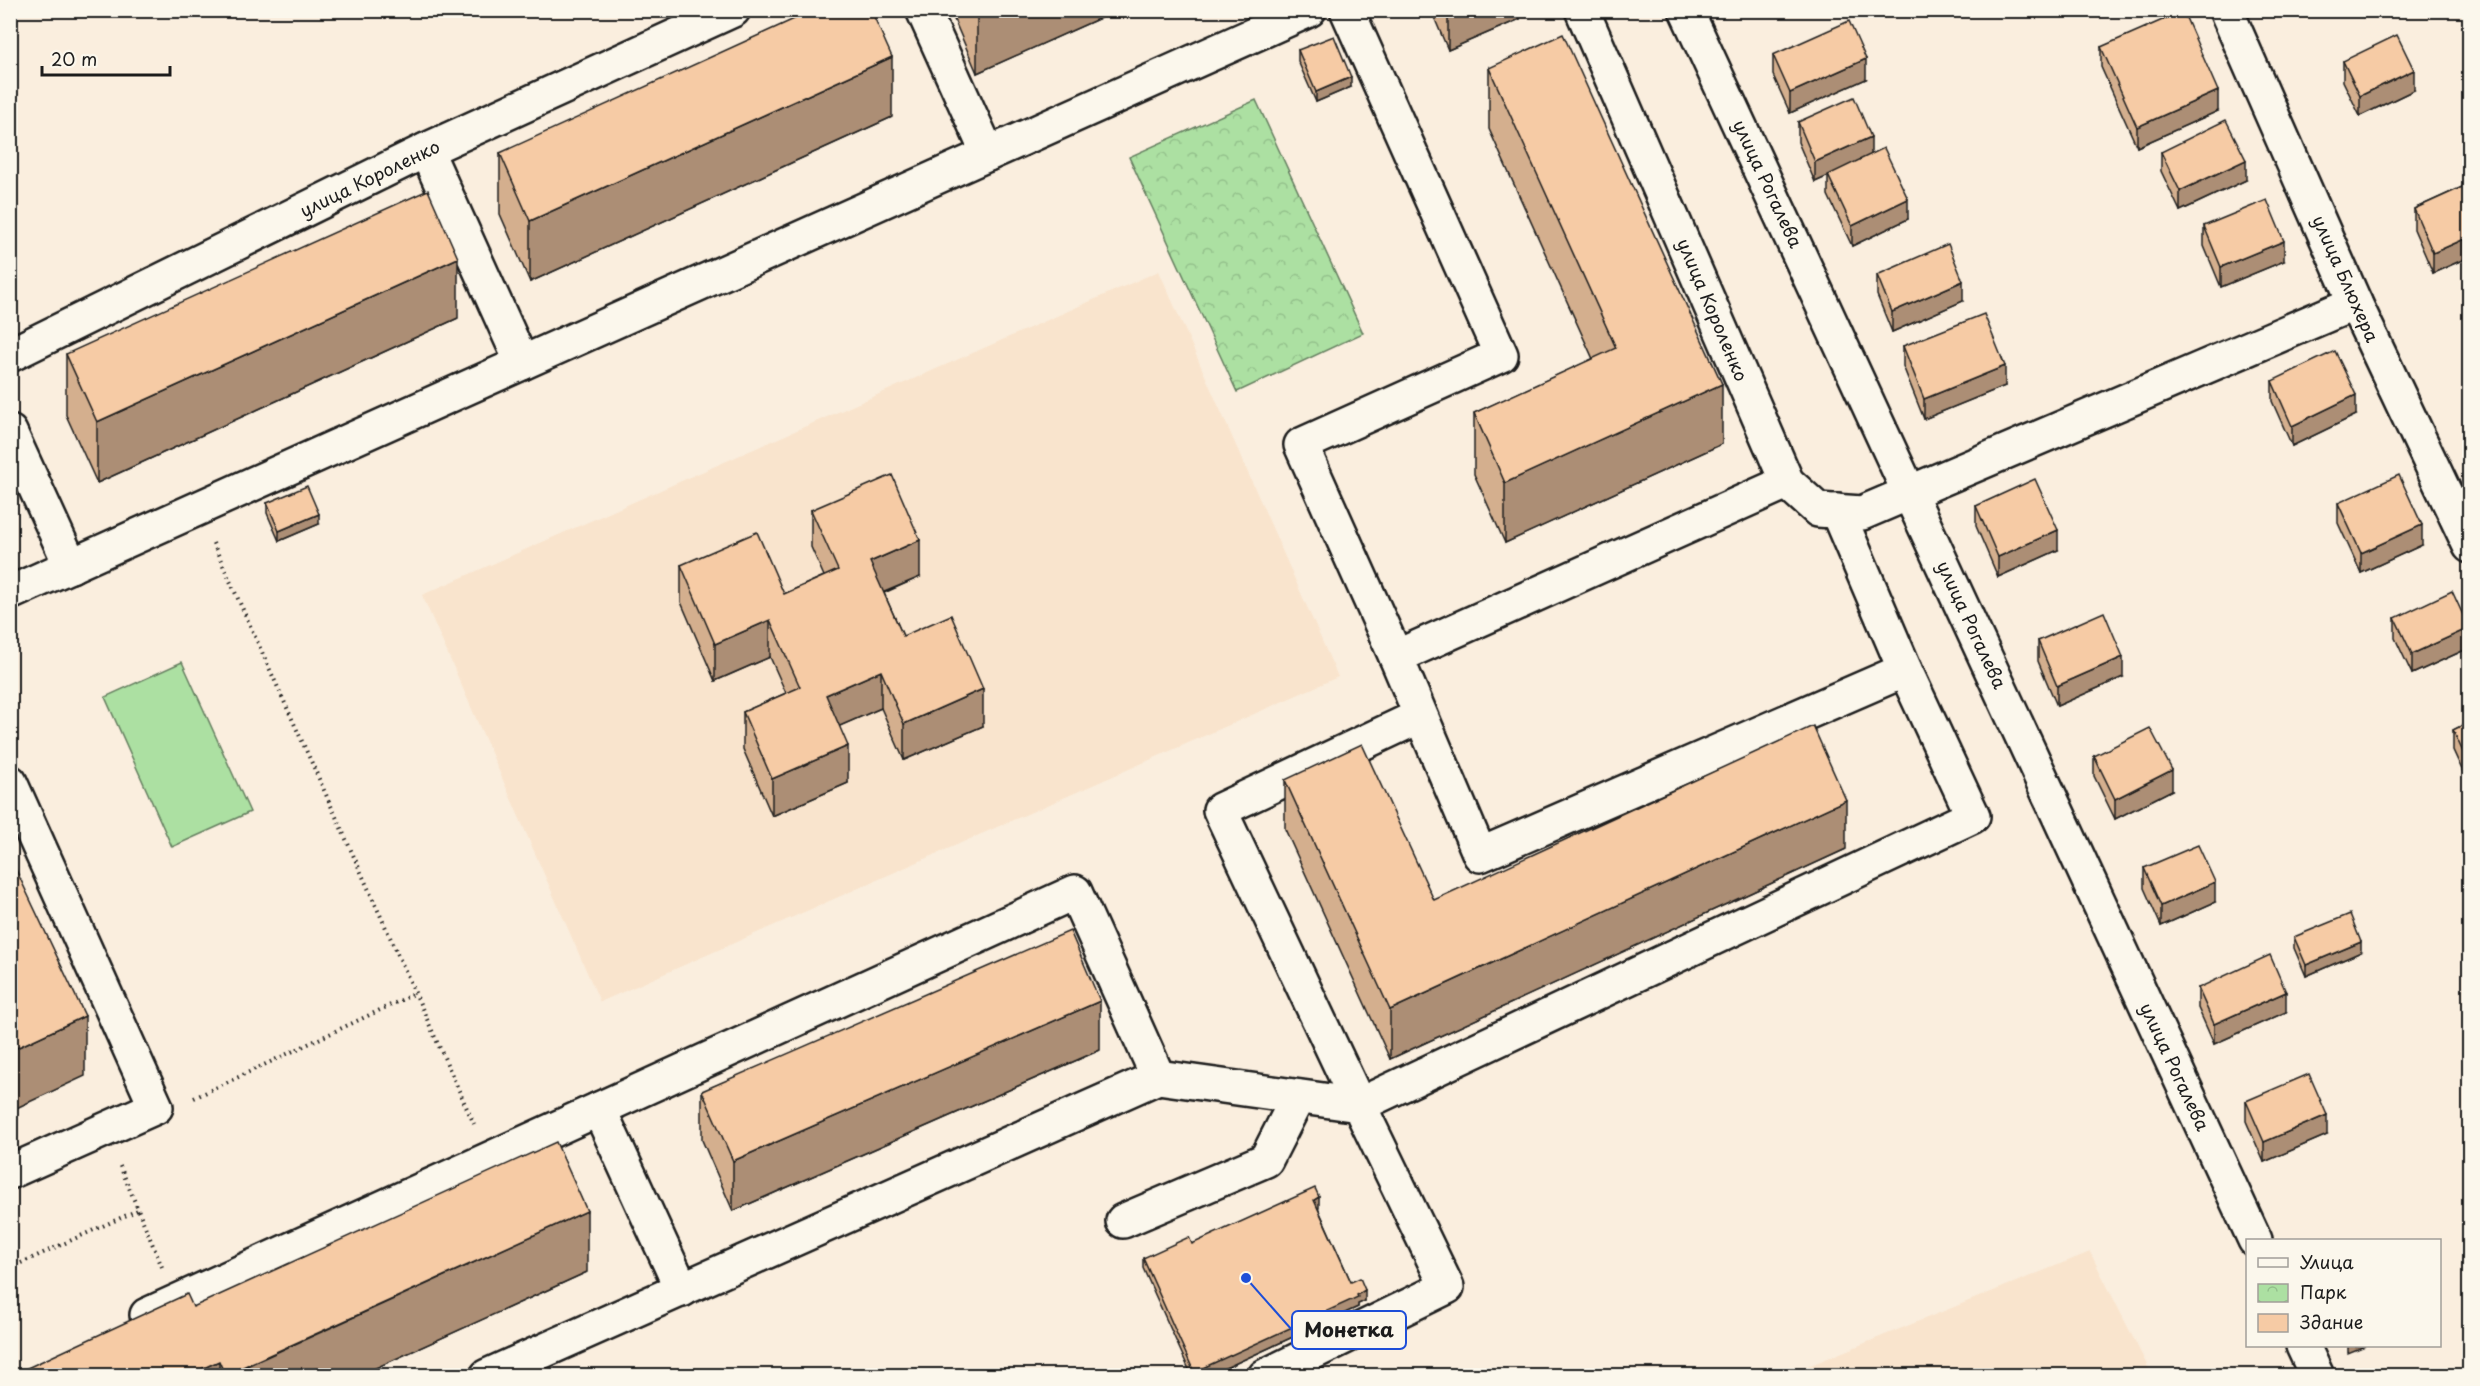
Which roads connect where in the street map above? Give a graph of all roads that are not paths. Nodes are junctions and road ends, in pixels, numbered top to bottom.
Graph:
1 (733, 10) edge
2 (923, 10) edge
3 (1309, 10) edge
4 (1347, 10) edge
5 (1582, 10) edge
6 (1686, 10) edge
7 (2226, 10) edge
8 (426, 150) junction
9 (988, 154) junction
10 (2355, 303) junction
11 (10, 355) edge
12 (522, 363) junction
13 (10, 432) edge
14 (1786, 482) junction
15 (1910, 491) junction
16 (1837, 512) junction
17 (2469, 546) edge
18 (71, 566) junction
19 (10, 593) edge
20 (1396, 657) junction
21 (1905, 670) junction
22 (1420, 716) junction
23 (10, 782) edge
24 (1158, 1077) junction
25 (1298, 1097) junction
26 (1359, 1106) junction
27 (599, 1109) junction
28 (10, 1172) edge
29 (1123, 1221) dead end
30 (2255, 1239) edge
31 (682, 1290) junction
32 (124, 1326) edge
33 (2303, 1347) edge
34 (488, 1376) edge
35 (1265, 1376) edge
36 (2317, 1376) edge

1 - 8 street, улица Короленко
2 - 9 street
3 - 9 street
4 - 20 street
5 - 14 street, улица Короленко
6 - 15 street, улица Рогалева
7 - 10 street, улица Блюхера
8 - 11 street, улица Короленко
8 - 12 street
9 - 12 street
10 - 15 street, улица Короленко
10 - 17 street, улица Блюхера
12 - 18 street
13 - 18 street
14 - 16 street, улица Короленко
14 - 20 street
15 - 16 street, улица Короленко
15 - 30 street, улица Рогалева
16 - 21 street
18 - 19 street
20 - 22 street
21 - 22 street
21 - 26 street
22 - 26 street
23 - 28 street
24 - 25 street
24 - 27 street
24 - 31 street
25 - 26 street
25 - 29 street
26 - 35 street
27 - 31 street
27 - 32 street
31 - 34 street
33 - 36 street

